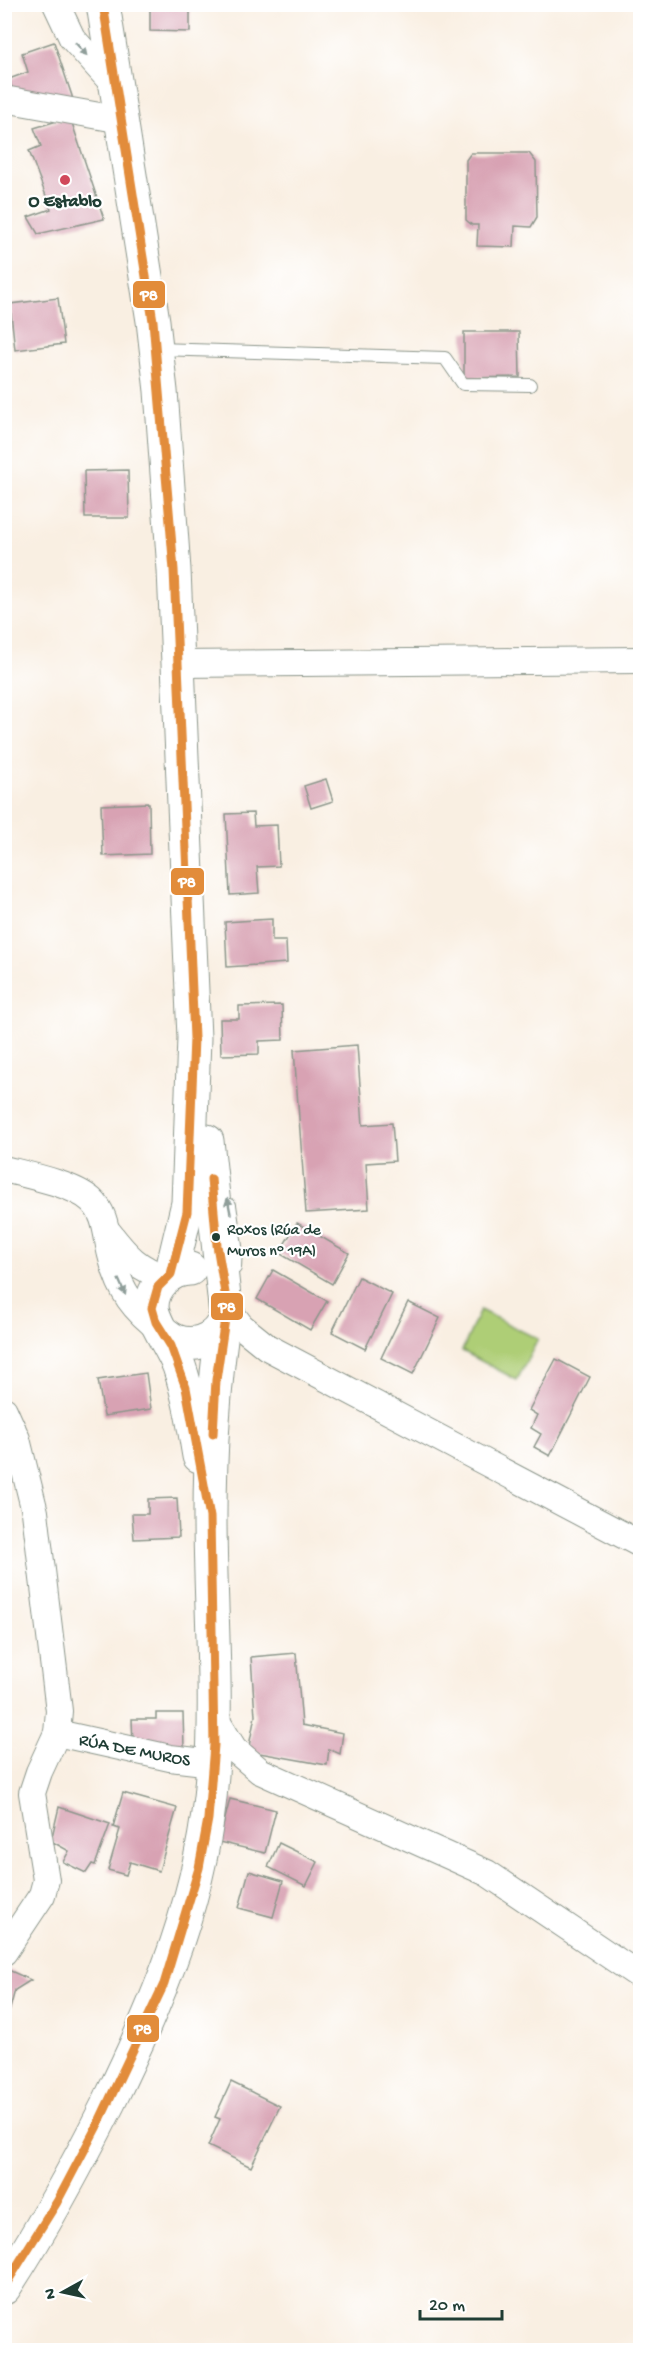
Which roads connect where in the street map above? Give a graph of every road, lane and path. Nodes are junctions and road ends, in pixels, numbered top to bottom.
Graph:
1 (56, 4) edge
2 (103, 4) edge
3 (116, 87) junction
4 (4, 99) edge
5 (122, 120) junction
6 (156, 349) junction
7 (530, 385) dead end
8 (640, 660) edge
9 (178, 664) junction
10 (194, 1038) junction
11 (207, 1125) dead end
12 (4, 1169) edge
13 (107, 1231) junction
14 (169, 1275) junction
15 (220, 1320) junction
16 (164, 1333) junction
17 (267, 1347) junction
18 (4, 1410) edge
19 (210, 1517) junction
20 (640, 1544) edge
21 (215, 1718) junction
22 (57, 1733) junction
23 (260, 1771) junction
24 (212, 1775) junction
25 (4, 1952) edge
26 (640, 1976) edge
27 (4, 2288) edge

1 -> 3 street
2 - 3 main road, RÚA DE MUROS
3 - 5 main road, RÚA DE MUROS
4 - 5 street
5 - 6 main road, RÚA DE MUROS
6 - 7 lane
6 - 9 main road, RÚA DE MUROS
8 - 9 street
9 - 10 main road, RÚA DE MUROS
10 - 14 main road, RÚA DE MUROS
10 - 15 main road, RÚA DE MUROS
15 -> 11 lane
12 - 13 street, RÚA DE MUROS
13 - 14 street, RÚA DE MUROS
13 -> 16 street, RÚA DE MUROS
14 - 15 main road, RÚA DE MUROS
14 - 16 main road, RÚA DE MUROS
15 - 16 main road, RÚA DE MUROS
15 - 17 street
15 - 17 street
15 - 19 main road, RÚA DE MUROS
16 - 19 main road, RÚA DE MUROS
17 - 20 street
18 - 22 street
19 - 21 main road, RÚA DE MUROS
21 - 23 street
21 - 24 main road, RÚA DE MUROS
22 - 24 street, RÚA DE MUROS
22 - 25 street
23 - 24 street
23 - 26 street
24 - 27 main road, RÚA DE MUROS

